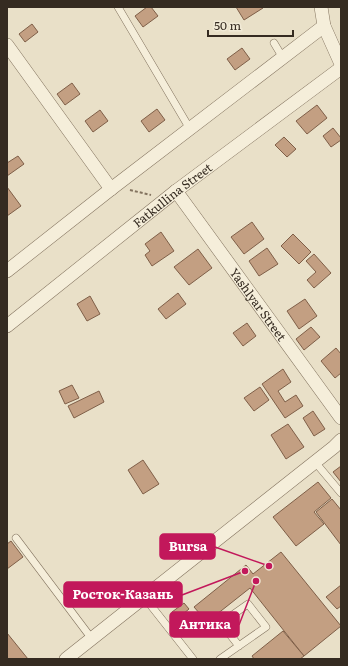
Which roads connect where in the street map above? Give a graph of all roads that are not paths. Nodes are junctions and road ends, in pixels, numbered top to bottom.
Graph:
1 (118, 7) edge
2 (321, 7) edge
3 (324, 26) junction
4 (274, 43) dead end
5 (7, 44) edge
6 (283, 58) junction
7 (341, 64) edge
8 (341, 68) edge
9 (190, 129) junction
10 (111, 189) junction
11 (176, 191) junction
12 (7, 271) edge
13 (7, 326) edge
14 (341, 418) edge
15 (341, 440) edge
16 (315, 462) junction
17 (341, 493) edge
18 (16, 538) dead end
19 (145, 598) junction
20 (92, 639) junction
21 (240, 646) junction
22 (66, 659) edge
23 (194, 659) edge
24 (220, 659) edge

1 - 9 lane
2 - 3 street
3 - 6 street
3 - 7 street
4 - 6 lane
5 - 10 street
6 - 9 street
8 - 11 street, Fatkullina Street
9 - 10 street
10 - 12 street
11 - 13 street, Fatkullina Street
11 - 14 street, Yashlyar Street
15 - 16 street
16 - 17 lane
16 - 19 street
18 - 20 lane
19 - 20 street
19 - 23 lane
20 - 22 street
21 - 21 lane
21 - 24 lane

